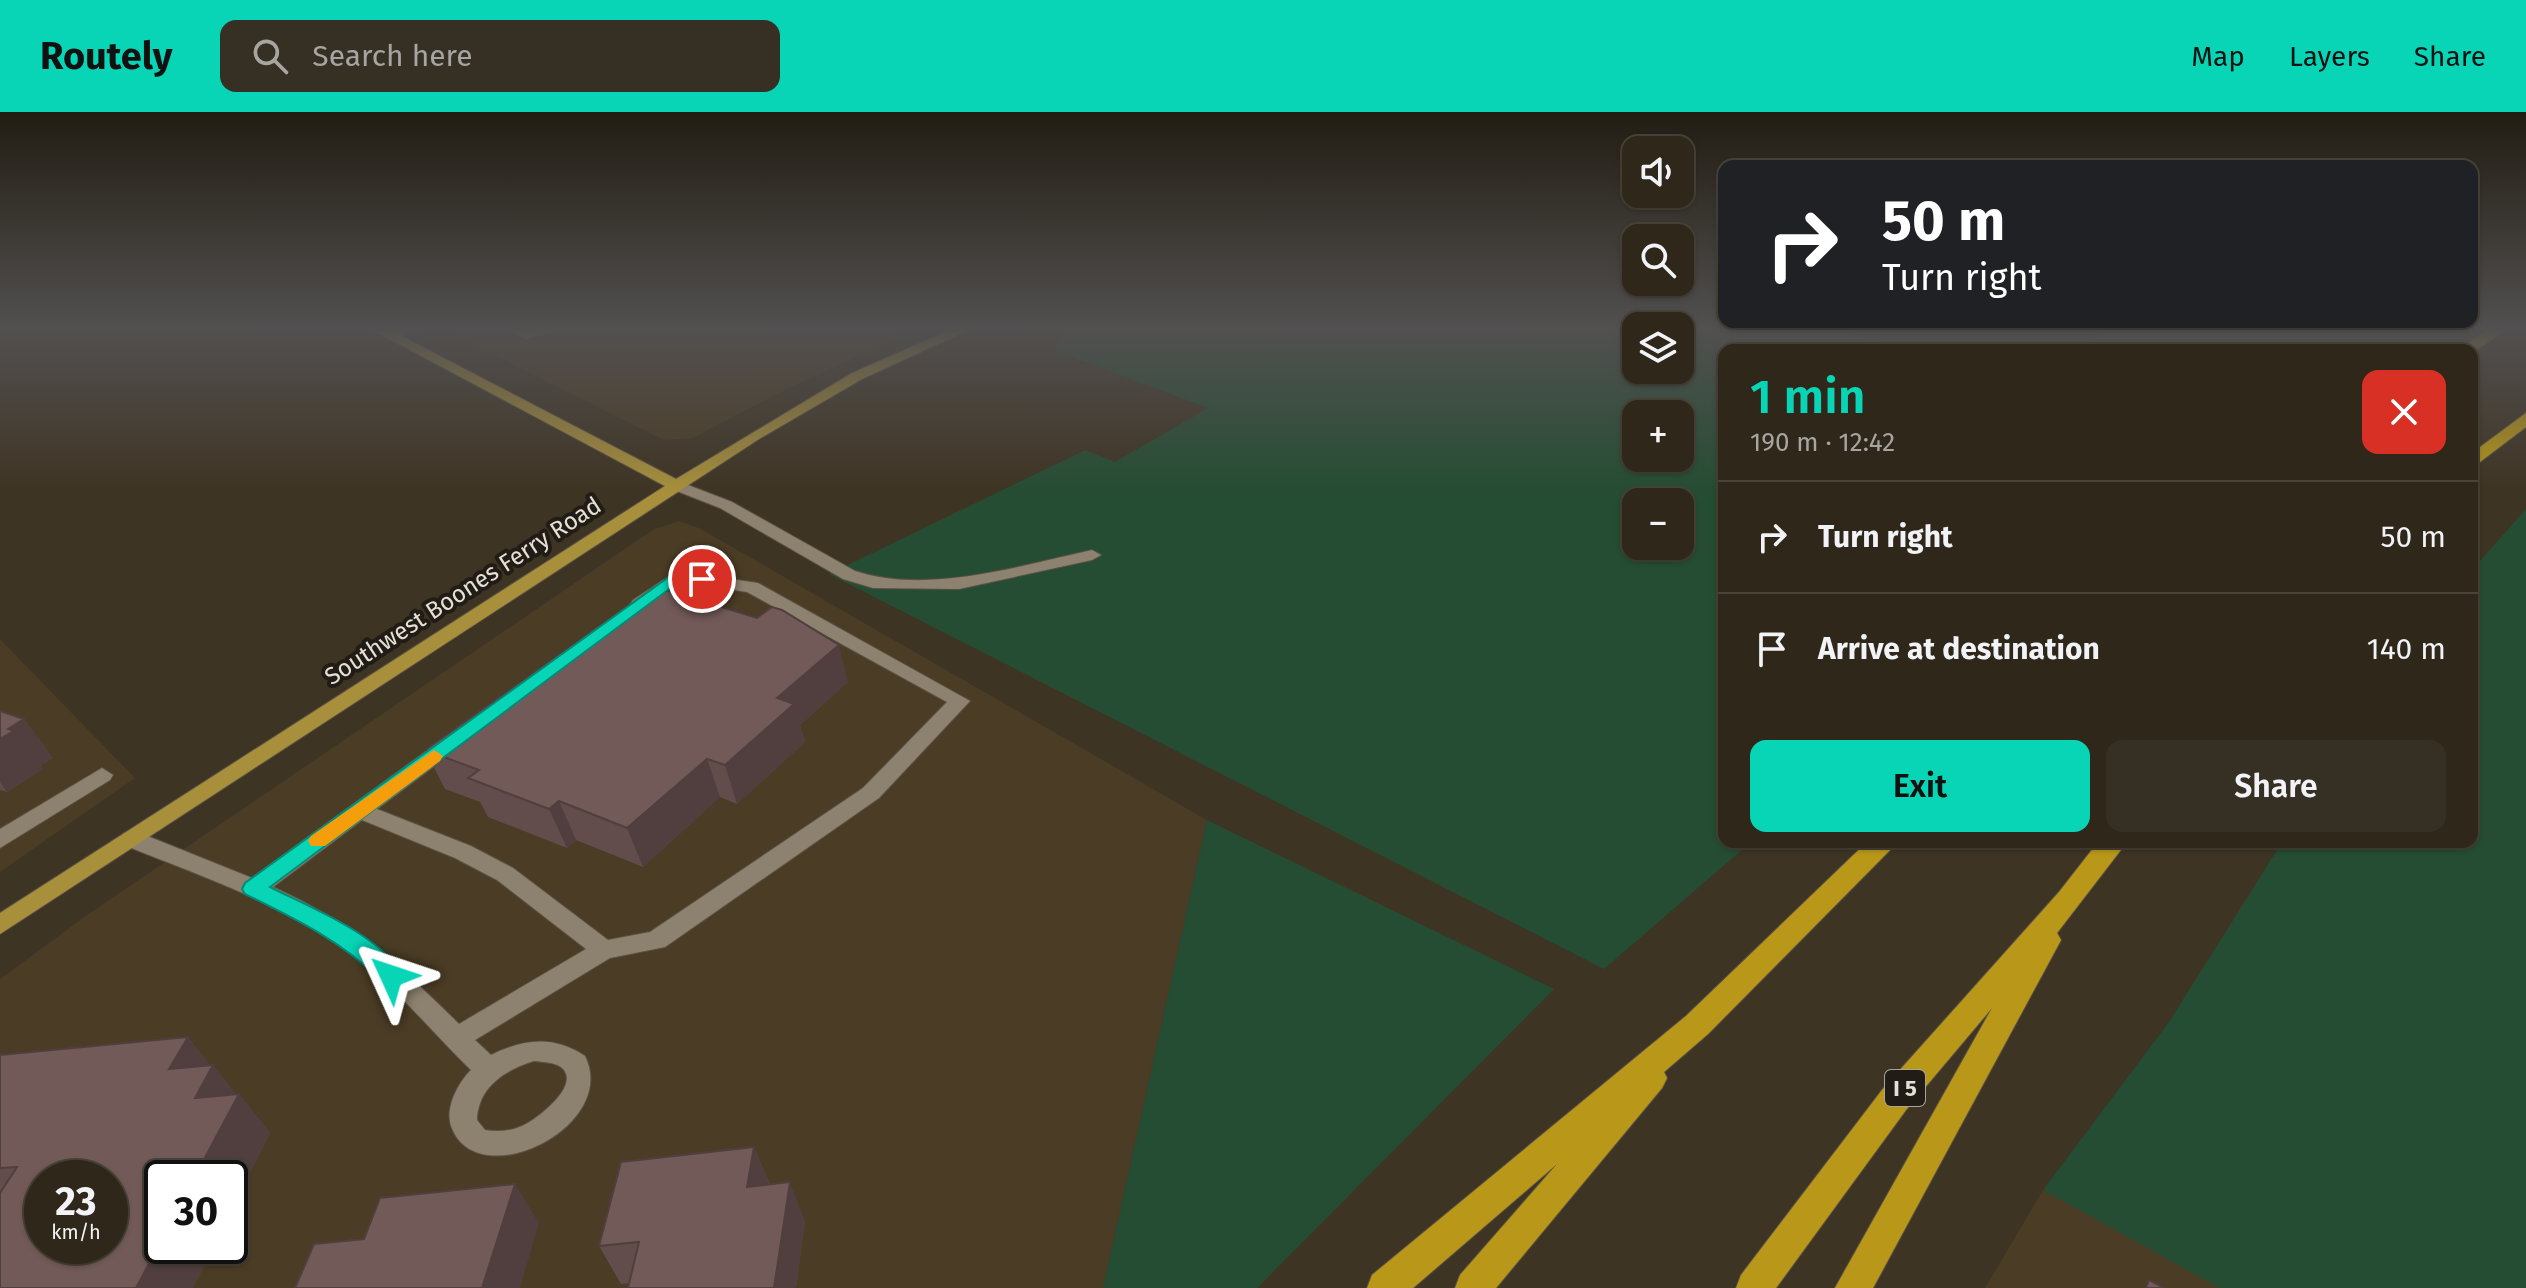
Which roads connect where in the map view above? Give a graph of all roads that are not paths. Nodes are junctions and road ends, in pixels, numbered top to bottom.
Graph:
1 (478, 382) edge
2 (848, 382) edge
3 (2526, 418) edge
4 (2478, 457) edge
5 (675, 485) junction
6 (1092, 555) dead end
7 (626, 613) edge
8 (474, 726) edge
9 (102, 775) dead end
10 (360, 811) junction
11 (132, 839) junction
12 (0, 840) edge
13 (1878, 848) edge
14 (2108, 848) edge
15 (253, 889) junction
16 (2069, 899) junction
17 (0, 925) edge
18 (604, 950) junction
19 (1697, 1025) junction
20 (455, 1039) junction
21 (489, 1070) dead end
22 (1385, 1288) edge
23 (1473, 1288) edge
24 (1754, 1288) edge
25 (1853, 1288) edge

1 - 5 main road
2 - 5 main road, Southwest Boones Ferry Road
3 - 4 highway
5 - 6 street
5 - 11 main road, Southwest Boones Ferry Road
7 - 18 street
8 - 10 street
9 - 12 street
10 - 15 street
10 - 18 street
11 - 15 street
11 - 17 main road, Southwest Boones Ferry Road
13 - 19 highway
14 - 16 highway, I 5
15 - 20 street
16 - 24 highway, I 5
16 - 25 highway, I 5
18 - 20 street
19 - 22 highway
19 - 23 highway
20 - 21 street

